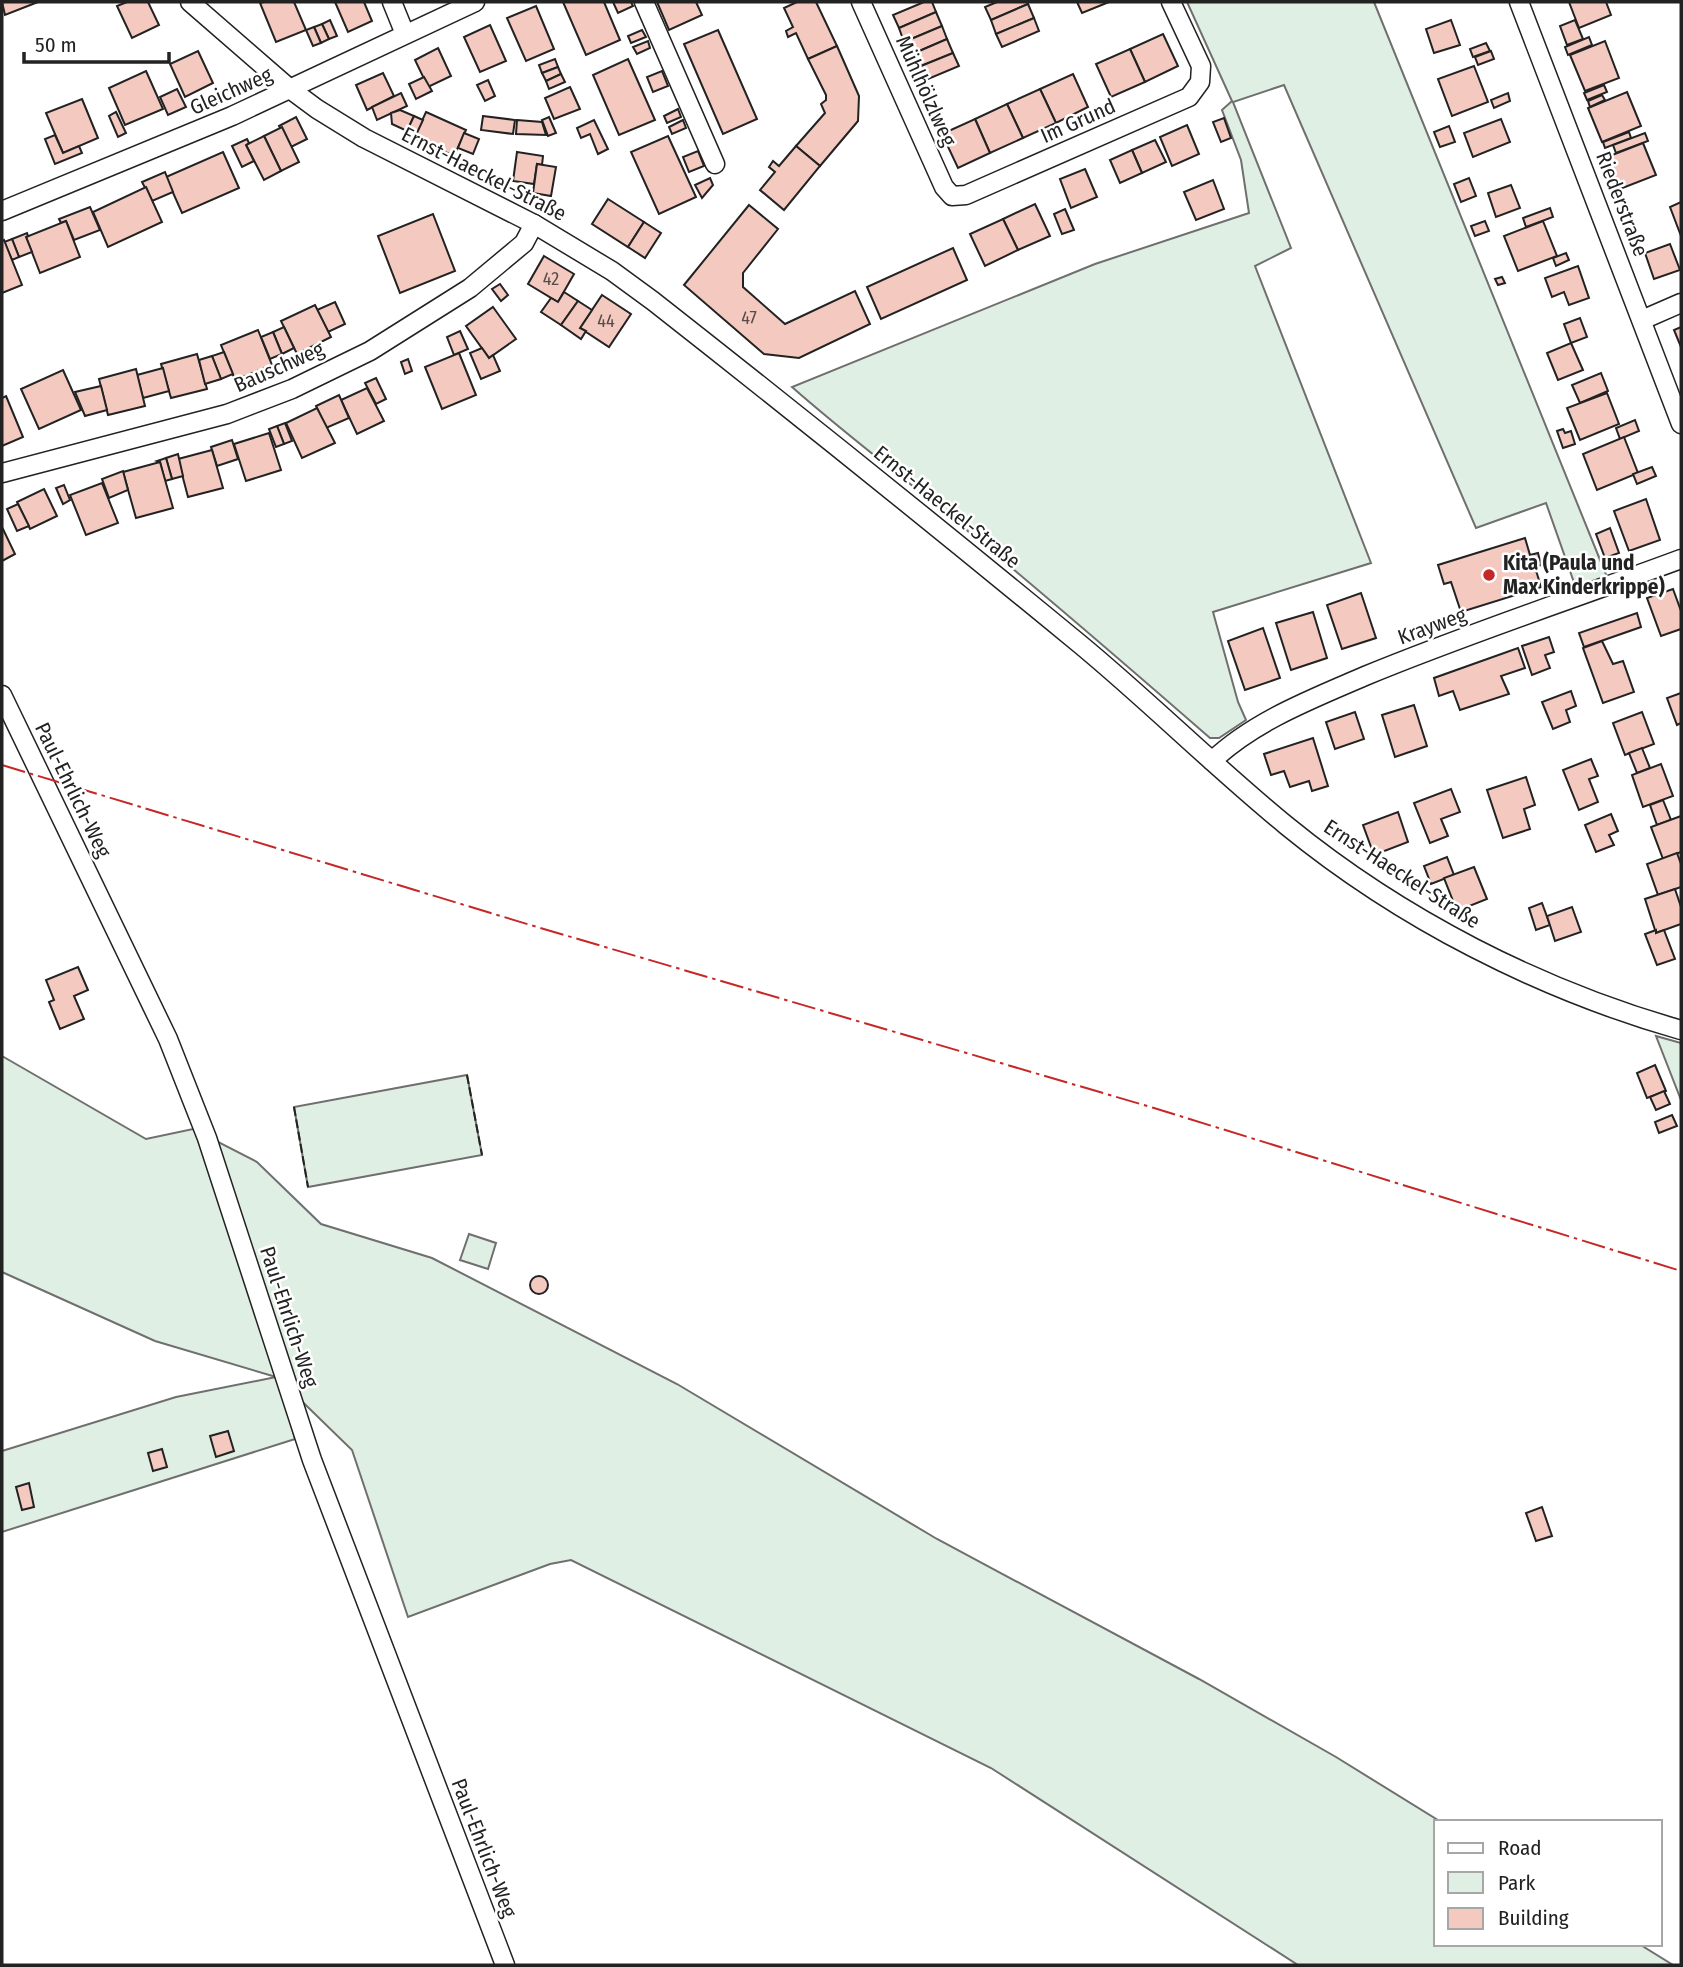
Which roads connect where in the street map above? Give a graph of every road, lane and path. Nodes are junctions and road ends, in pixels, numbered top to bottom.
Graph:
1 (190, 2) edge
2 (392, 2) edge
3 (475, 2) edge
4 (644, 2) edge
5 (861, 2) edge
6 (1171, 2) edge
7 (1519, 2) edge
8 (405, 34) junction
9 (290, 89) junction
10 (715, 164) dead end
11 (952, 196) joint
12 (2, 211) edge
13 (534, 224) junction
14 (1681, 303) edge
15 (1642, 320) junction
16 (1681, 424) edge
17 (2, 473) edge
18 (1681, 559) edge
19 (2, 695) edge
20 (1212, 761) junction
21 (1681, 1030) edge
22 (505, 1965) edge

1 - 9 street, Ernst-Haeckel-Straße
2 - 8 street
3 - 8 street, Gleichweg
4 - 10 street
5 - 11 street, Mühlhölzlweg
6 - 11 street, Im Grund
7 - 15 street, Riederstraße
8 - 9 street, Gleichweg
9 - 12 street, Gleichweg
9 - 13 street, Ernst-Haeckel-Straße
13 - 17 street, Bauschweg
13 - 20 street, Ernst-Haeckel-Straße
14 - 15 street
15 - 16 street, Riederstraße
18 - 20 street, Krayweg
19 - 22 street, Paul-Ehrlich-Weg
20 - 21 street, Ernst-Haeckel-Straße

